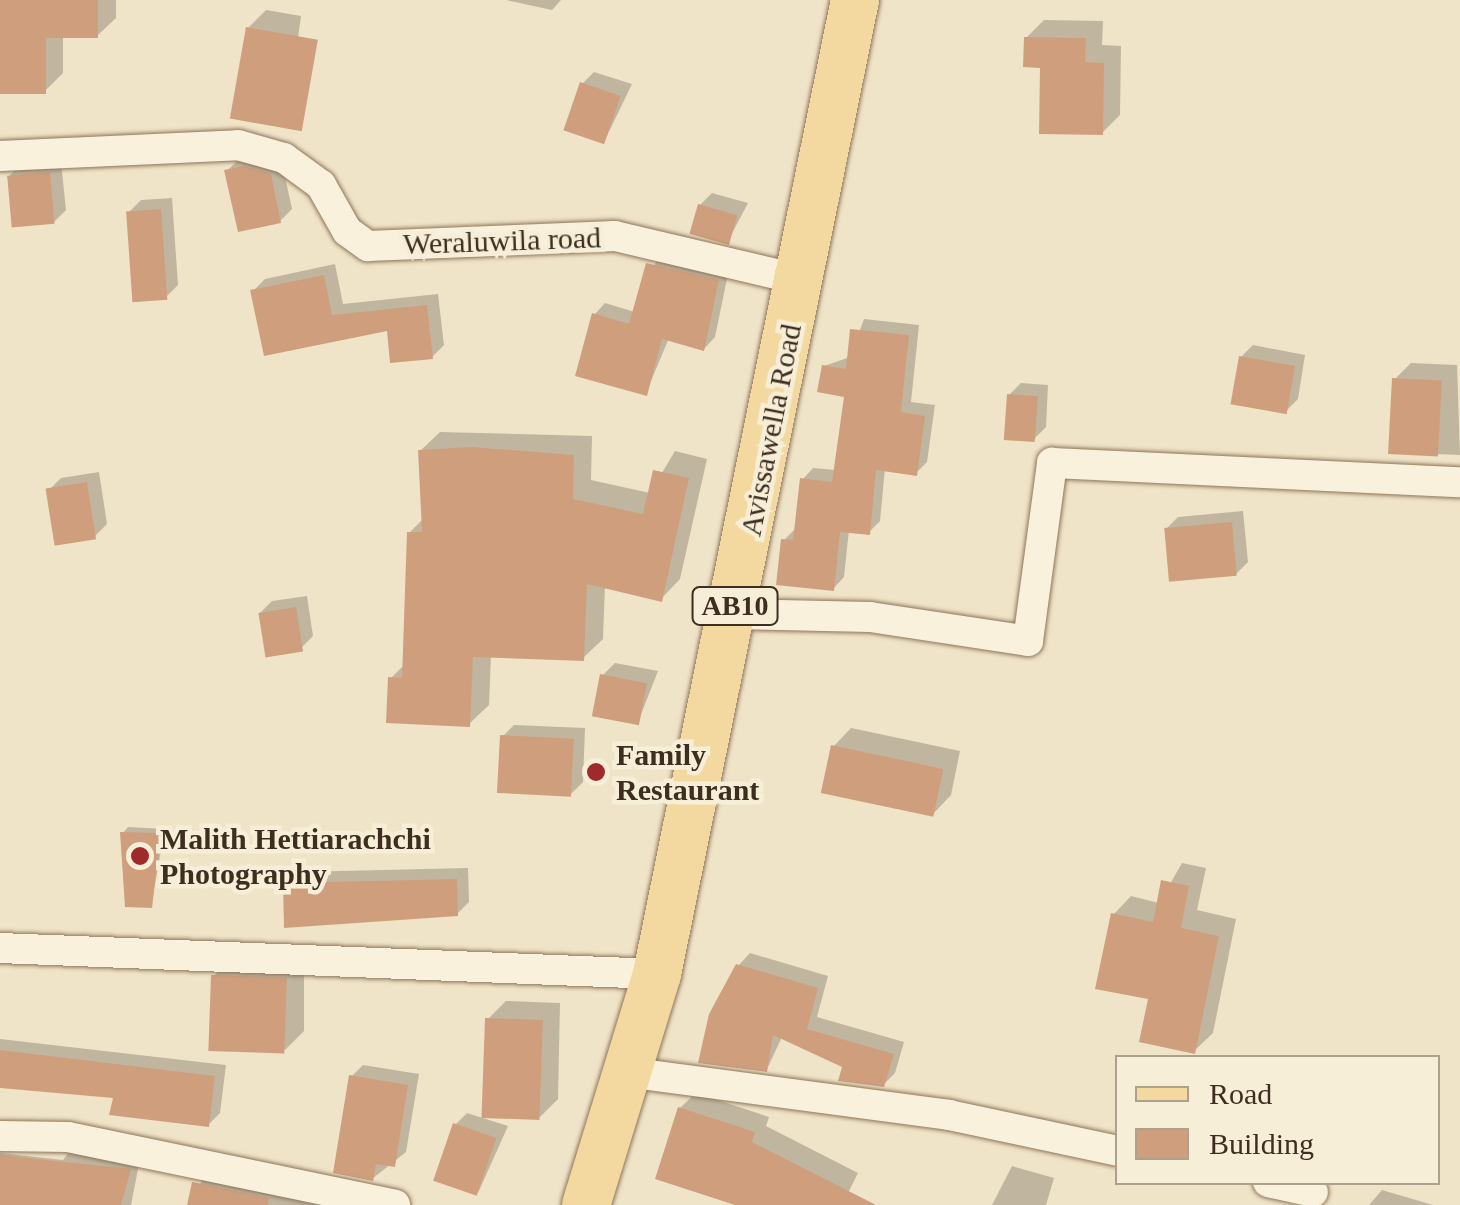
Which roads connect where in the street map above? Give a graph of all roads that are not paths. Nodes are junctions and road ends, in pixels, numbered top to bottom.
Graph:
1 (855, 0) edge
2 (0, 156) edge
3 (801, 280) junction
4 (1460, 482) edge
5 (734, 614) junction
6 (0, 948) edge
7 (657, 974) junction
8 (627, 1072) junction
9 (0, 1136) edge
10 (1115, 1149) edge
11 (1282, 1185) edge
12 (1313, 1192) dead end
13 (395, 1205) edge
14 (586, 1205) edge

1 - 3 main road, Avissawella Road / AB10
2 - 3 street, Weraluwila road
3 - 5 main road, Avissawella Road / AB10
4 - 5 street
5 - 7 main road, Avissawella Road / AB10
6 - 7 street
7 - 8 main road, Avissawella Road / AB10
8 - 10 street
8 - 14 main road, Avissawella Road / AB10
9 - 13 street
11 - 12 street

